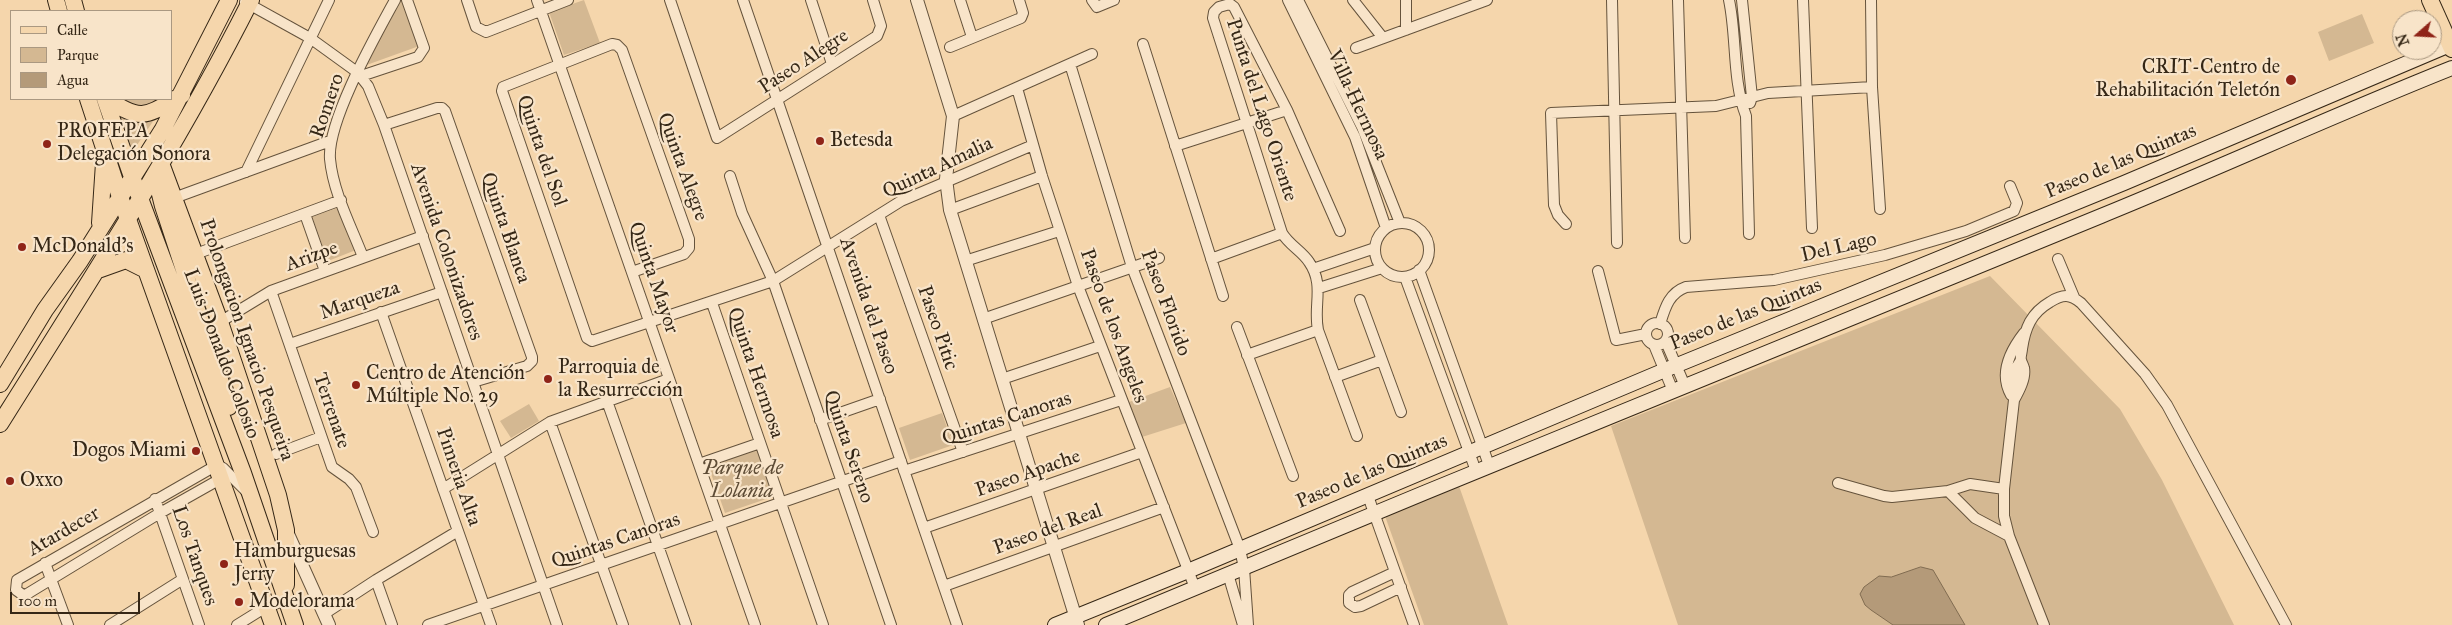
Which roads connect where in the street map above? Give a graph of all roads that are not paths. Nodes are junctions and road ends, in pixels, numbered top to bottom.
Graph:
1 (229, 0) edge
2 (329, 0) edge
3 (395, 0) edge
4 (408, 0) edge
5 (467, 0) edge
6 (568, 0) edge
7 (670, 0) edge
8 (743, 0) edge
9 (811, 0) edge
10 (873, 0) edge
11 (916, 0) edge
12 (960, 0) edge
13 (1019, 0) edge
14 (1092, 0) edge
15 (1114, 0) edge
16 (1288, 0) edge
17 (1298, 0) edge
18 (1354, 0) edge
19 (1406, 0) edge
20 (1487, 0) edge
21 (1612, 0) edge
22 (1678, 0) edge
23 (1729, 0) edge
24 (1742, 0) edge
25 (1803, 0) edge
26 (1871, 0) edge
27 (2430, 0) edge
28 (248, 2) edge
29 (1469, 3) edge
30 (539, 5) edge
31 (1406, 30) junction
32 (972, 37) junction
33 (310, 38) junction
34 (1383, 38) junction
35 (612, 44) joint
36 (1143, 44) dead end
37 (2451, 46) edge
38 (950, 47) dead end
39 (1356, 48) dead end
40 (1092, 54) dead end
41 (559, 63) junction
42 (832, 64) junction
43 (1070, 64) junction
44 (2452, 68) edge
45 (359, 74) junction
46 (1872, 87) junction
47 (1017, 88) junction
48 (1808, 90) junction
49 (2334, 93) junction
50 (182, 95) junction
51 (1752, 97) junction
52 (88, 100) edge
53 (106, 100) edge
54 (108, 100) edge
55 (777, 100) junction
56 (1740, 100) junction
57 (1680, 106) junction
58 (1287, 110) junction
59 (1615, 110) junction
60 (2341, 113) junction
61 (953, 116) junction
62 (1746, 116) junction
63 (1247, 123) junction
64 (384, 125) junction
65 (330, 141) junction
66 (104, 145) junction
67 (1033, 145) junction
68 (1175, 146) junction
69 (162, 166) junction
70 (246, 172) junction
71 (730, 176) dead end
72 (1042, 176) junction
73 (132, 177) junction
74 (2139, 177) junction
75 (946, 180) junction
76 (2010, 186) dead end
77 (120, 197) junction
78 (2146, 197) junction
79 (174, 198) junction
80 (141, 200) junction
81 (341, 200) junction
82 (1880, 209) dead end
83 (950, 210) junction
84 (305, 214) junction
85 (879, 215) junction
86 (128, 220) junction
87 (1400, 223) junction
88 (1566, 224) dead end
89 (1386, 228) junction
90 (1812, 228) dead end
91 (100, 229) junction
92 (1340, 230) dead end
93 (1060, 231) junction
94 (1282, 233) junction
95 (1749, 234) dead end
96 (422, 236) junction
97 (1685, 238) dead end
98 (1617, 244) dead end
99 (828, 248) junction
100 (1375, 248) junction
101 (193, 255) junction
102 (363, 257) junction
103 (1159, 258) dead end
104 (1211, 259) junction
105 (2058, 260) dead end
106 (964, 261) junction
107 (1132, 267) junction
108 (1382, 268) junction
109 (1313, 269) junction
110 (98, 270) junction
111 (146, 270) junction
112 (1420, 270) junction
113 (325, 271) junction
114 (1598, 271) dead end
115 (632, 272) junction
116 (1404, 277) junction
117 (772, 281) junction
118 (1078, 286) junction
119 (1319, 288) junction
120 (271, 290) junction
121 (442, 292) junction
122 (1223, 296) dead end
123 (2074, 297) junction
124 (1360, 300) dead end
125 (712, 303) junction
126 (381, 312) junction
127 (983, 319) junction
128 (220, 322) junction
129 (650, 323) junction
130 (1660, 324) junction
131 (1237, 328) dead end
132 (1318, 330) junction
133 (2024, 333) junction
134 (1646, 334) junction
135 (587, 338) joint
136 (1666, 342) junction
137 (290, 344) junction
138 (1654, 345) junction
139 (1100, 346) junction
140 (1247, 355) junction
141 (1382, 360) junction
142 (1670, 367) junction
143 (1335, 377) junction
144 (669, 379) junction
145 (1002, 379) junction
146 (473, 382) junction
147 (0, 384) edge
148 (1679, 388) junction
149 (880, 399) junction
150 (1121, 400) junction
151 (2014, 400) junction
152 (607, 401) junction
153 (1401, 412) dead end
154 (820, 420) junction
155 (550, 422) junction
156 (0, 424) edge
157 (1019, 434) junction
158 (1357, 436) dead end
159 (321, 437) junction
160 (760, 443) junction
161 (1476, 450) junction
162 (963, 452) junction
163 (1142, 452) junction
164 (276, 454) dead end
165 (237, 455) junction
166 (497, 455) junction
167 (698, 464) junction
168 (1489, 465) junction
169 (903, 466) junction
170 (1476, 471) junction
171 (219, 472) junction
172 (1293, 476) dead end
173 (842, 482) junction
174 (1838, 483) dead end
175 (443, 488) junction
176 (1036, 489) junction
177 (2004, 489) junction
178 (1948, 491) junction
179 (250, 496) junction
180 (1368, 496) junction
181 (155, 499) junction
182 (781, 503) junction
183 (1164, 507) junction
184 (160, 513) junction
185 (1374, 513) junction
186 (719, 524) junction
187 (924, 528) junction
188 (286, 530) junction
189 (458, 531) junction
190 (373, 532) dead end
191 (2009, 536) junction
192 (658, 545) junction
193 (1054, 547) junction
194 (1240, 550) junction
195 (45, 563) junction
196 (602, 564) junction
197 (1244, 568) junction
198 (1188, 571) junction
199 (1395, 572) junction
200 (1228, 574) junction
201 (51, 579) junction
202 (183, 579) junction
203 (376, 580) junction
204 (543, 585) junction
205 (944, 586) junction
206 (1401, 587) junction
207 (1195, 588) junction
208 (286, 600) junction
209 (484, 605) junction
210 (266, 607) junction
211 (327, 620) edge
212 (1076, 621) edge
213 (68, 625) edge
214 (110, 625) edge
215 (199, 625) edge
216 (237, 625) edge
217 (273, 625) edge
218 (295, 625) edge
219 (392, 625) edge
220 (428, 625) edge
221 (491, 625) edge
222 (557, 625) edge
223 (624, 625) edge
224 (686, 625) edge
225 (754, 625) edge
226 (823, 625) edge
227 (891, 625) edge
228 (957, 625) edge
229 (1055, 625) edge
230 (1106, 625) edge
231 (1243, 625) edge
232 (1248, 625) edge
233 (1414, 625) edge
234 (2044, 625) edge
235 (2286, 625) edge

1 - 50 main road
2 - 33 street
3 - 45 street, Romero
4 - 45 street
5 - 30 street
6 - 30 street
7 - 55 street, Paseo Alegre
8 - 55 street, Avenida del Paseo
9 - 42 street
10 - 42 street, Paseo Alegre
11 - 61 street
12 - 32 street
13 - 32 street
14 - 15 street
16 - 89 street, Villa Hermosa
17 - 87 street, Villa Hermosa
18 - 34 street
19 - 31 street
20 - 29 street
21 - 59 street
22 - 57 street
23 - 56 street
24 - 51 street
25 - 48 street
26 - 46 street
27 - 37 main road
28 - 33 street, Avenida Colonizadores
28 - 69 main road
29 - 31 street
30 - 41 street, Quinta Mayor
31 - 34 street
32 - 38 street
33 - 45 street, Avenida Colonizadores
33 - 70 street
34 - 39 street
35 - 41 street, Quinta del Sol
35 - 115 street, Quinta Alegre
36 - 68 street
37 - 49 main road, Paseo de las Quintas
40 - 43 street
41 - 115 street, Quinta Mayor
41 - 135 street, Quinta del Sol
42 - 55 street, Paseo Alegre
43 - 47 street
43 - 107 street, Paseo Florido
44 - 60 main road, Paseo de las Quintas
45 - 64 street, Avenida Colonizadores
45 - 65 street, Romero
46 - 48 street
46 - 82 street
47 - 61 street
47 - 67 street, Paseo de los Angeles
48 - 51 street
48 - 90 street
49 - 60 main road
49 - 74 main road, Paseo de las Quintas
50 - 54 main road
50 - 73 main road
51 - 56 street
51 - 62 street
52 - 66 main road, Luis Donaldo Colosio
53 - 73 main road, Luis Donaldo Colosio
55 - 99 street, Avenida del Paseo
56 - 57 street
56 - 62 street
57 - 59 street
57 - 97 street
58 - 63 street
58 - 63 street, Punta del Lago Oriente
58 - 92 street, Punta del Lago Oriente
59 - 88 street
59 - 98 street
60 - 78 main road, Paseo de las Quintas
61 - 75 street
62 - 95 street
63 - 68 street
63 - 94 street, Punta del Lago Oriente
64 - 96 street, Avenida Colonizadores
64 - 146 street, Quinta Blanca
65 - 70 street
65 - 81 street, Romero
66 - 77 main road, Luis Donaldo Colosio
66 - 91 main road
67 - 72 street, Paseo de los Angeles
67 - 75 street, Quinta Amalia
68 - 104 street
69 - 79 main road, Prolongacion Ignacio Pesqueira
69 - 80 main road
69 - 165 main road
70 - 79 street
71 - 117 street, Quinta Sereno
72 - 83 street
72 - 93 street, Paseo de los Angeles
73 - 77 main road
73 - 80 main road, Luis Donaldo Colosio
74 - 78 main road
74 - 142 main road, Paseo de las Quintas
75 - 83 street
75 - 85 street, Quinta Amalia
76 - 130 street, Del Lago
77 - 86 main road, Luis Donaldo Colosio
77 - 91 main road
78 - 148 main road, Paseo de las Quintas
79 - 101 main road, Prolongacion Ignacio Pesqueira
80 - 86 main road
80 - 165 main road, Luis Donaldo Colosio
81 - 84 street
81 - 102 street, Romero
83 - 106 street
84 - 101 street
84 - 113 street
85 - 99 street, Quinta Amalia
85 - 162 street, Paseo Pitic
86 - 110 main road
86 - 111 main road, Luis Donaldo Colosio
87 - 89 street
87 - 112 street
89 - 100 street
91 - 147 main road
93 - 106 street
93 - 118 street, Paseo de los Angeles
94 - 104 street
94 - 109 street, Punta del Lago Oriente
96 - 102 street, Arizpe
96 - 121 street, Avenida Colonizadores
99 - 117 street, Quinta Amalia
99 - 149 street, Avenida del Paseo
100 - 108 street
100 - 109 street
101 - 128 main road, Prolongacion Ignacio Pesqueira
102 - 113 street, Arizpe
103 - 107 street
104 - 122 street
105 - 123 street
106 - 127 street
107 - 118 street
107 - 194 street, Paseo Florido
108 - 116 street
108 - 119 street
109 - 119 street
110 - 111 main road
110 - 156 main road
111 - 171 main road, Luis Donaldo Colosio
112 - 116 street
112 - 161 street
113 - 120 street, Arizpe
114 - 134 street
115 - 129 street, Quinta Mayor
116 - 161 street
117 - 125 street, Quinta Amalia
117 - 154 street, Quinta Sereno
118 - 127 street
118 - 139 street, Paseo de los Angeles
119 - 132 street
120 - 128 street, Arizpe
120 - 137 street, Terrenate
121 - 126 street, Marqueza
121 - 146 street, Avenida Colonizadores
123 - 133 street
123 - 235 street
124 - 141 street
125 - 129 street, Quinta Amalia
125 - 160 street, Quinta Hermosa
126 - 137 street, Marqueza
126 - 175 street, Pimeria Alta
127 - 145 street
128 - 188 main road, Prolongacion Ignacio Pesqueira
129 - 135 street, Quinta Amalia
129 - 144 street, Quinta Mayor
130 - 134 street
130 - 136 street
131 - 140 street
132 - 140 street
132 - 143 street
133 - 151 street
133 - 151 street
134 - 138 street
136 - 138 street
136 - 142 street
137 - 159 street, Terrenate
138 - 142 street
139 - 145 street
139 - 150 street, Paseo de los Angeles
140 - 172 street
141 - 143 street
141 - 153 street
142 - 148 street
142 - 161 main road, Paseo de las Quintas
143 - 158 street
144 - 152 street
144 - 167 street, Quinta Mayor
145 - 157 street
146 - 166 street, Avenida Colonizadores
148 - 168 main road, Paseo de las Quintas
149 - 154 street
149 - 169 street, Avenida del Paseo
150 - 157 street, Quintas Canoras
150 - 163 street, Paseo de los Angeles
151 - 177 street
152 - 155 street
152 - 192 street
154 - 173 street, Quinta Sereno
155 - 166 street
155 - 196 street
157 - 162 street, Quintas Canoras
157 - 176 street
159 - 164 street
159 - 190 street, Terrenate
160 - 167 street
160 - 182 street, Quinta Hermosa
161 - 168 street
161 - 170 street
161 - 180 main road, Paseo de las Quintas
162 - 169 street, Quintas Canoras
163 - 176 street, Paseo Apache
163 - 183 street, Paseo de los Angeles
165 - 179 main road, Luis Donaldo Colosio
166 - 175 street
166 - 204 street, Avenida Colonizadores
167 - 186 street, Quinta Mayor
168 - 170 main road, Paseo de las Quintas
169 - 173 street, Quintas Canoras
169 - 187 street, Avenida del Paseo
170 - 185 main road, Paseo de las Quintas
171 - 179 street
171 - 181 street, Atardecer
171 - 184 street, Atardecer
171 - 210 main road, Luis Donaldo Colosio
173 - 182 street, Quintas Canoras
173 - 227 street, Quinta Sereno
174 - 178 street
175 - 189 street, Pimeria Alta
176 - 187 street, Paseo Apache
176 - 193 street
177 - 178 street
177 - 191 street
178 - 191 street
179 - 208 main road, Luis Donaldo Colosio
180 - 185 street
180 - 194 main road, Paseo de las Quintas
181 - 184 street, Los Tanques
181 - 195 street, Atardecer
182 - 186 street, Quintas Canoras
182 - 226 street, Quinta Hermosa
183 - 193 street, Paseo del Real
183 - 198 street, Paseo de los Angeles
184 - 201 street, Atardecer
184 - 202 street, Los Tanques
185 - 197 main road, Paseo de las Quintas
185 - 199 street
186 - 192 street, Quintas Canoras
186 - 225 street, Quinta Mayor
187 - 205 street, Avenida del Paseo
188 - 208 main road, Prolongacion Ignacio Pesqueira
188 - 211 street, Prolongacion Ignacio Pesqueira
189 - 203 street
189 - 209 street, Pimeria Alta
191 - 234 street
192 - 196 street, Quintas Canoras
192 - 224 street
193 - 205 street, Paseo del Real
193 - 212 street
194 - 197 street, Paseo Florido
194 - 198 main road, Paseo de las Quintas
195 - 201 street
195 - 201 street, Atardecer
196 - 204 street, Quintas Canoras
196 - 223 street
197 - 200 main road, Paseo de las Quintas
197 - 232 street, Paseo Florido
198 - 207 street, Paseo de los Angeles
198 - 212 main road, Paseo de las Quintas
199 - 206 street
199 - 206 street
200 - 207 main road, Paseo de las Quintas
200 - 231 street
201 - 213 street
202 - 214 street
202 - 215 street, Los Tanques
203 - 211 street
203 - 219 street
204 - 209 street, Quintas Canoras
204 - 222 street, Avenida Colonizadores
205 - 228 street, Avenida del Paseo
206 - 233 street
207 - 230 main road, Paseo de las Quintas
208 - 210 street
208 - 218 main road, Luis Donaldo Colosio
209 - 220 street, Quintas Canoras
209 - 221 street, Pimeria Alta
210 - 216 street
210 - 217 main road, Luis Donaldo Colosio
212 - 229 main road, Paseo de las Quintas

